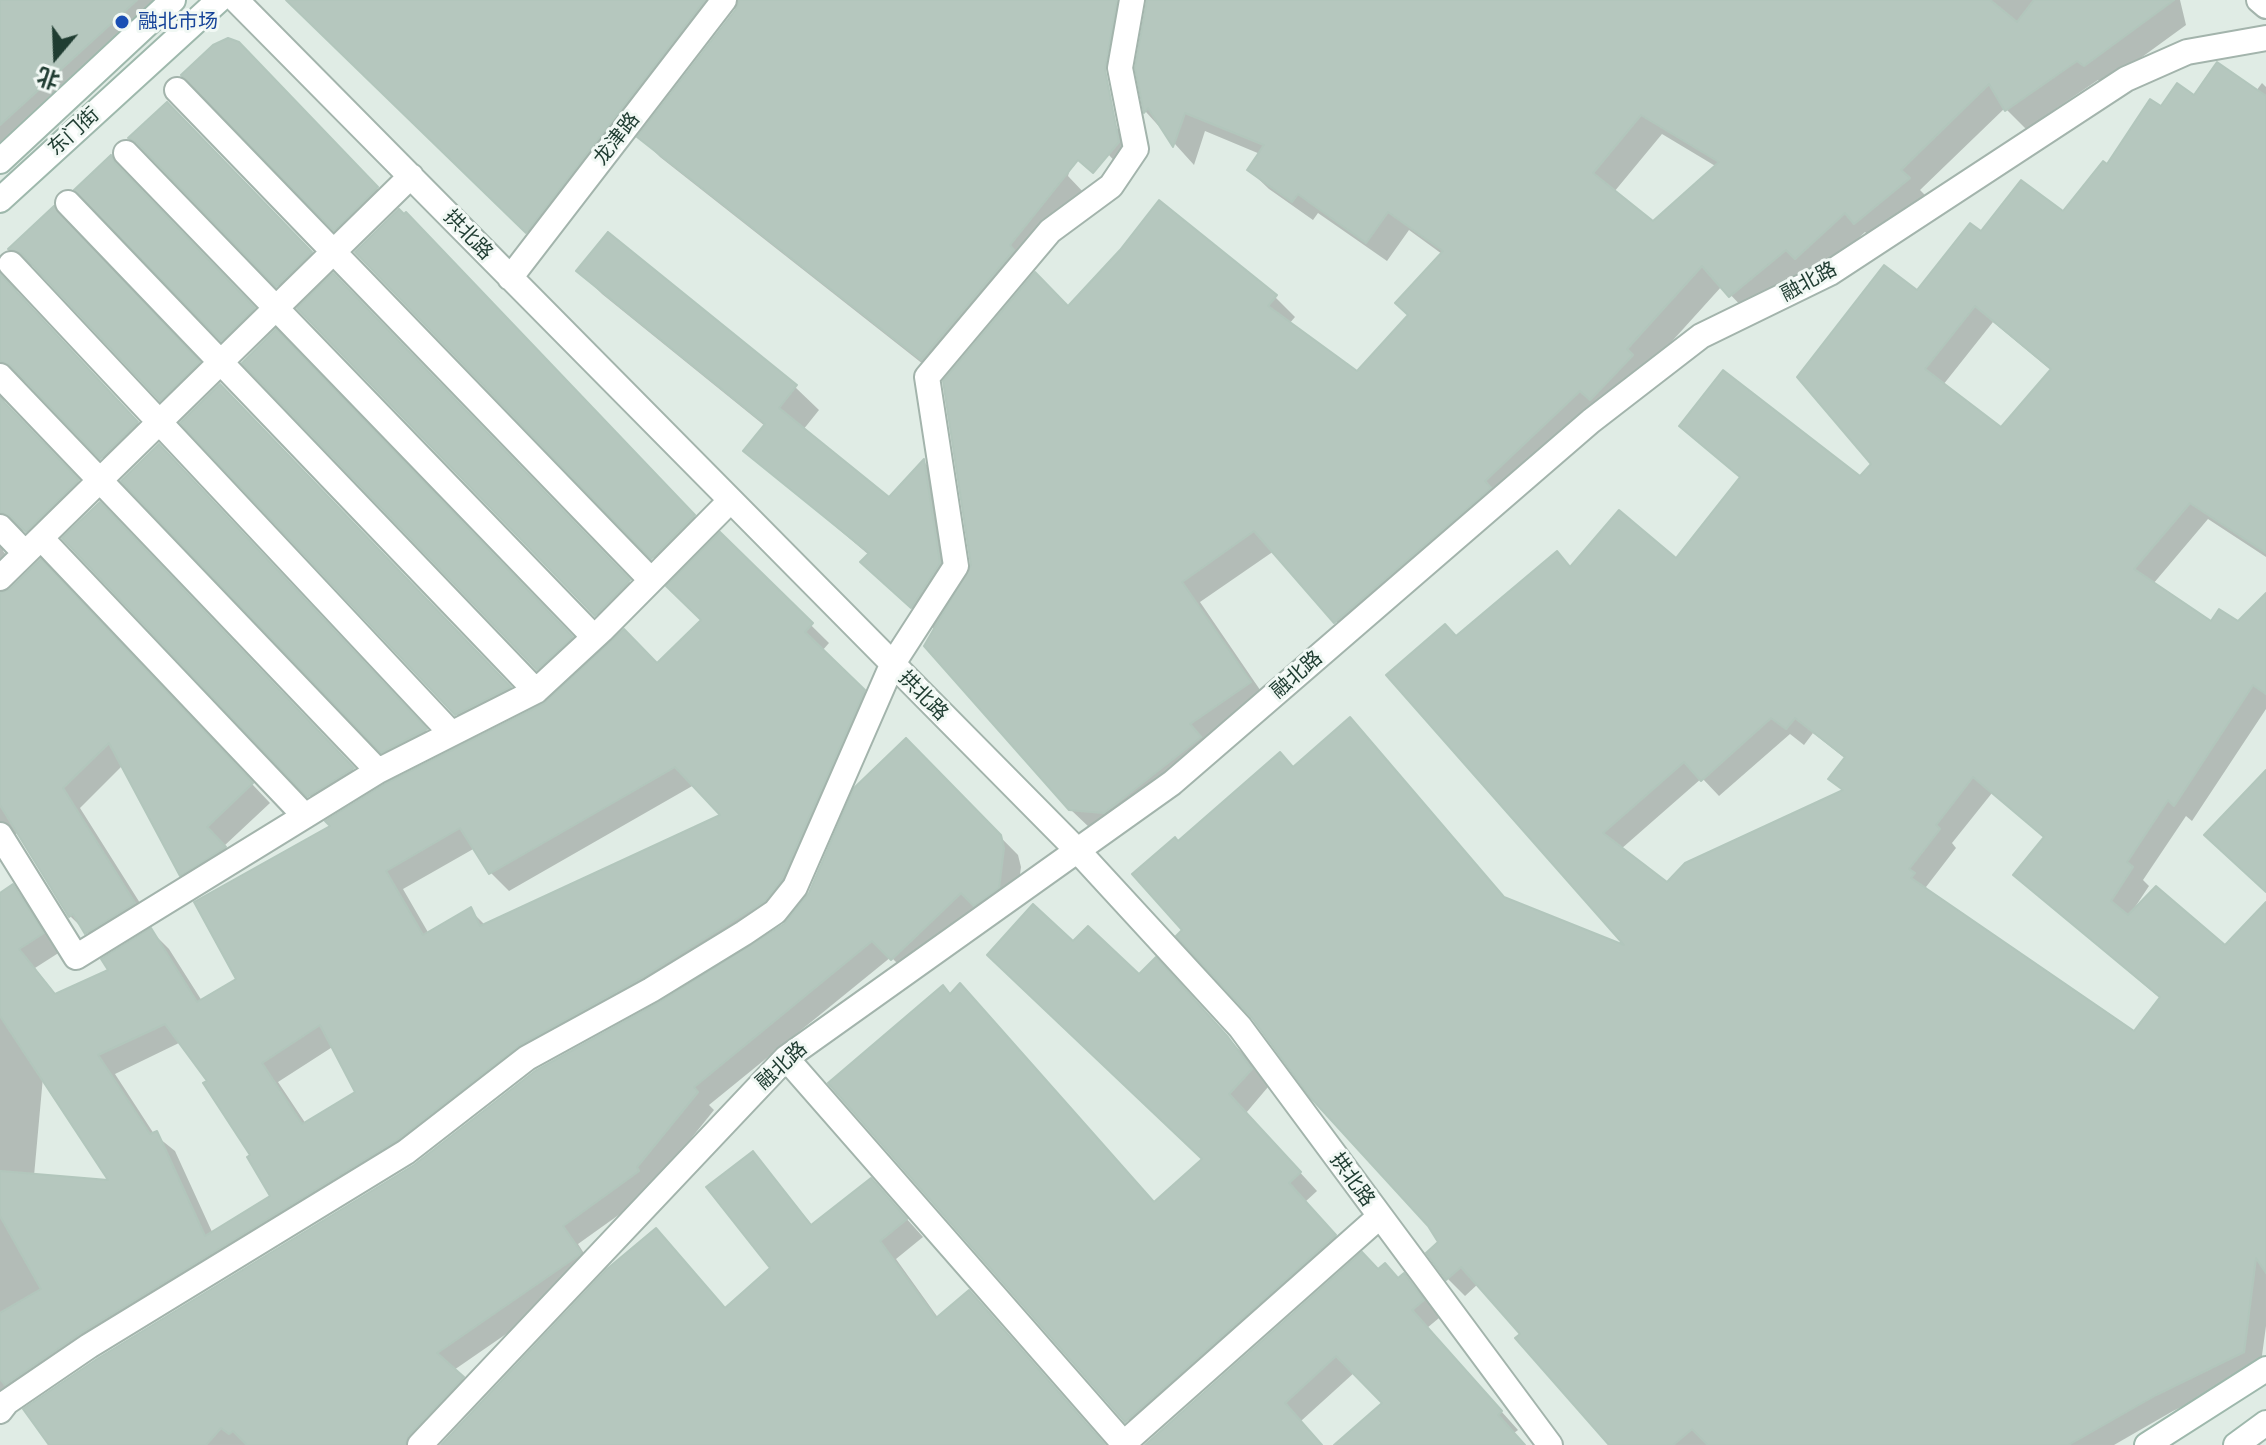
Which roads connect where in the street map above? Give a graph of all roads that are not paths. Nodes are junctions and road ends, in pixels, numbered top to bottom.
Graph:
1 (173, 0) edge
2 (219, 0) edge
3 (236, 0) edge
4 (724, 0) edge
5 (1132, 0) edge
6 (2259, 0) edge
7 (2266, 6) edge
8 (2266, 38) edge
9 (177, 90) dead end
10 (126, 153) dead end
11 (0, 161) edge
12 (411, 176) junction
13 (0, 200) edge
14 (68, 203) dead end
15 (334, 251) junction
16 (11, 264) dead end
17 (510, 278) junction
18 (276, 308) junction
19 (221, 362) junction
20 (0, 376) edge
21 (159, 423) junction
22 (99, 481) junction
23 (729, 502) junction
24 (0, 527) edge
25 (33, 546) junction
26 (0, 578) edge
27 (651, 580) junction
28 (594, 637) junction
29 (892, 665) junction
30 (536, 691) junction
31 (450, 732) junction
32 (378, 771) junction
33 (304, 815) junction
34 (0, 835) edge
35 (1078, 851) junction
36 (786, 1058) junction
37 (1379, 1217) junction
38 (2266, 1369) edge
39 (0, 1411) edge
40 (2266, 1423) edge
41 (420, 1445) edge
42 (1124, 1445) edge
43 (1550, 1445) edge
44 (2147, 1445) edge
45 (2236, 1445) edge

1 - 11 street, 东门街
2 - 13 street, 东门街
3 - 12 street, 拱北路
4 - 17 street, 龙津路
5 - 29 street
6 - 7 street
8 - 35 street, 融北路
9 - 15 street
10 - 18 street
12 - 15 street
12 - 17 street, 拱北路
14 - 19 street
15 - 18 street
15 - 27 street
16 - 21 street
17 - 23 street, 拱北路
18 - 19 street
18 - 28 street
19 - 21 street
19 - 30 street
20 - 22 street
21 - 22 street
21 - 31 street
22 - 25 street
22 - 32 street
23 - 27 street
23 - 29 street, 拱北路
24 - 25 street
25 - 26 street
25 - 33 street
27 - 28 street
28 - 30 street
29 - 35 street, 拱北路
29 - 39 street
30 - 31 street
31 - 32 street
32 - 33 street
33 - 34 street
35 - 36 street, 融北路
35 - 37 street, 拱北路
36 - 41 street, 融北路
36 - 42 street
37 - 42 street
37 - 43 street, 拱北路
38 - 44 street
40 - 45 street

